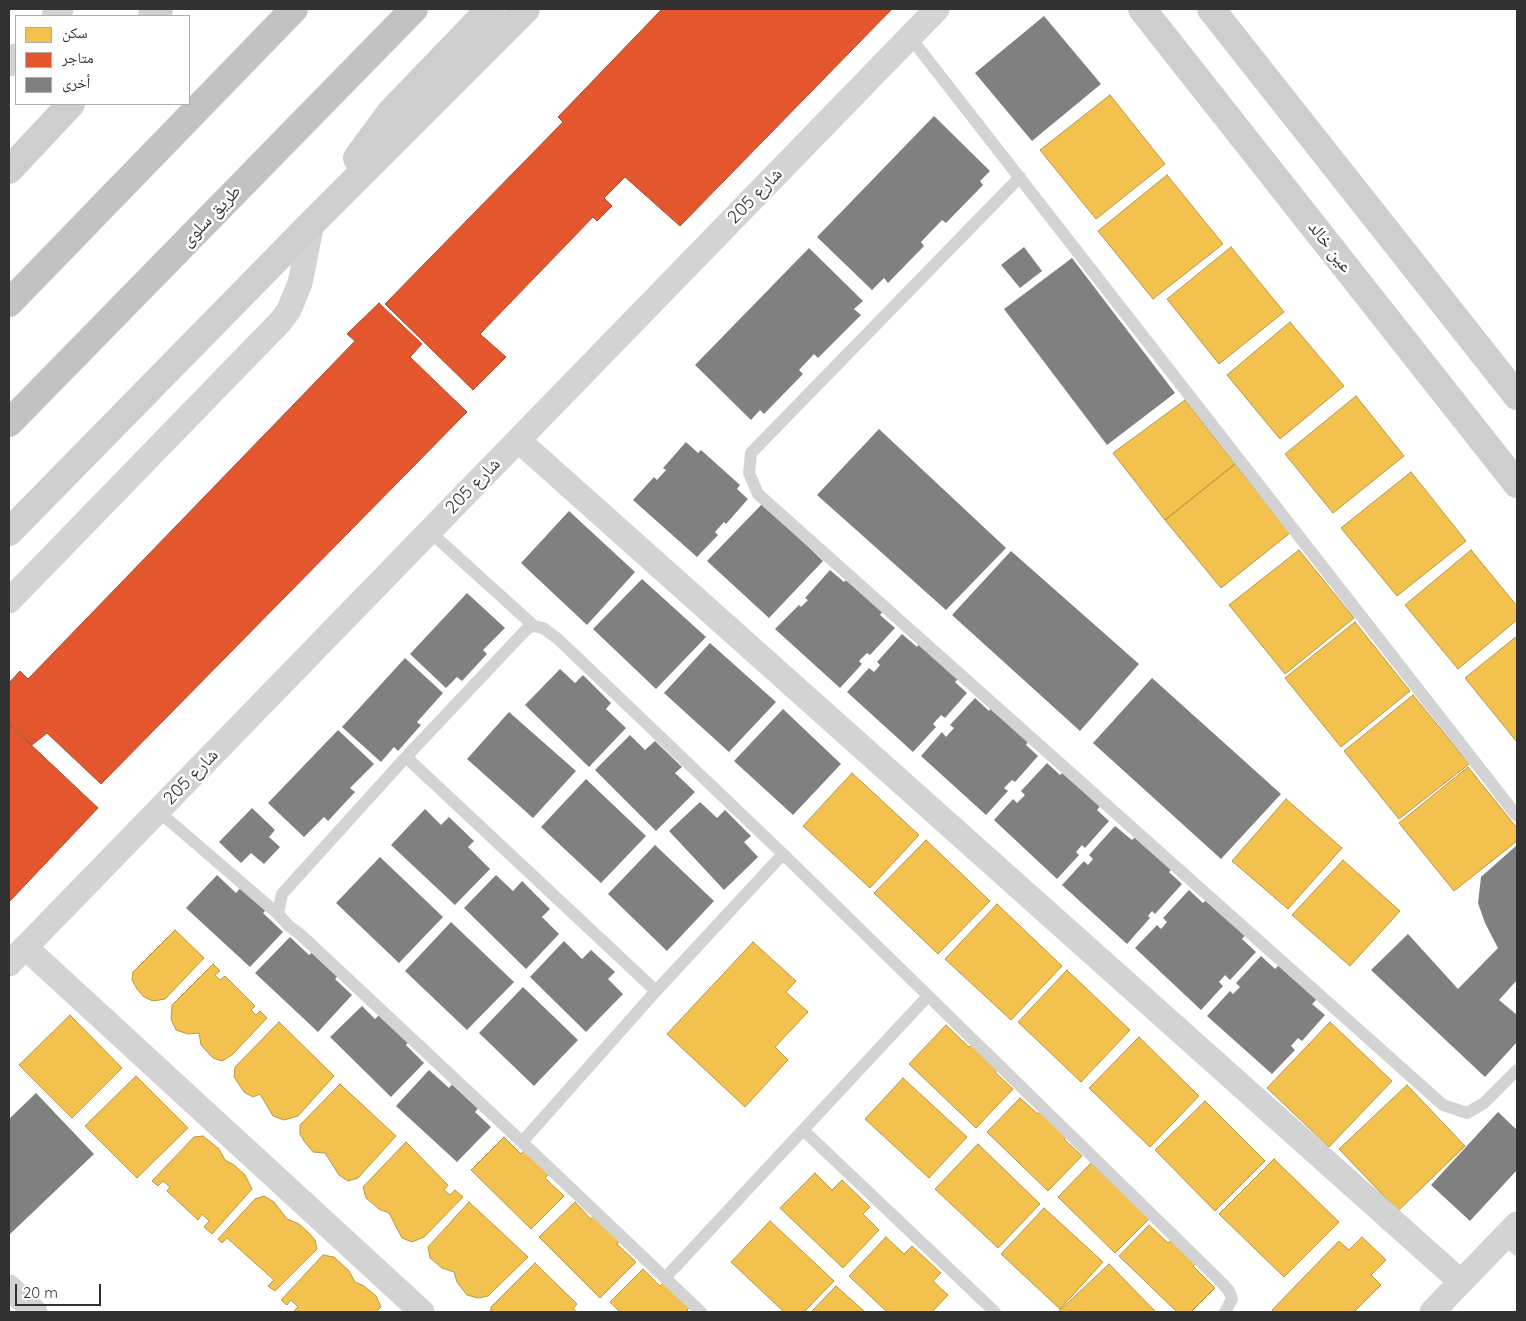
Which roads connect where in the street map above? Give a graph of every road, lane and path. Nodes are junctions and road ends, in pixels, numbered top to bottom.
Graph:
1 (294, 9) edge
2 (414, 9) edge
3 (490, 9) edge
4 (526, 9) edge
5 (937, 9) edge
6 (1142, 9) edge
7 (1211, 9) edge
8 (910, 37) junction
9 (70, 105) edge
10 (9, 170) edge
11 (1020, 178) junction
12 (312, 223) junction
13 (9, 303) edge
14 (1517, 396) edge
15 (9, 424) edge
16 (518, 440) junction
17 (1517, 484) edge
18 (429, 531) junction
19 (9, 532) edge
20 (9, 601) edge
21 (534, 626) junction
22 (406, 757) junction
23 (158, 811) junction
24 (1517, 816) edge
25 (783, 854) junction
26 (278, 914) junction
27 (17, 955) edge
28 (656, 991) junction
29 (928, 996) junction
30 (1517, 1070) edge
31 (803, 1130) junction
32 (522, 1142) junction
33 (1513, 1237) edge
34 (665, 1278) junction
35 (1461, 1282) junction
36 (9, 1287) edge
37 (35, 1312) edge
38 (422, 1312) edge
39 (701, 1312) edge
40 (994, 1312) edge
41 (1225, 1312) edge
42 (1432, 1312) edge

1 - 13 highway
2 - 15 highway, طريق سلوى
3 - 12 main road
4 - 12 main road
5 - 8 street, شارع 205
6 - 17 main road, عين خالد
7 - 14 main road
8 - 11 lane
8 - 16 street, شارع 205
9 - 10 main road
11 - 24 lane
11 - 30 lane
12 - 19 main road
12 - 20 street
16 - 18 street, شارع 205
16 - 35 street
18 - 21 lane
18 - 23 street, شارع 205
21 - 22 lane
21 - 25 lane
22 - 26 lane
22 - 28 lane
23 - 26 lane
23 - 27 street, شارع 205
25 - 28 lane
25 - 29 lane
26 - 32 lane
27 - 38 street
28 - 32 lane
29 - 31 lane
29 - 41 lane
31 - 34 lane
31 - 40 lane
32 - 34 lane
33 - 35 street
34 - 39 lane
35 - 42 street
36 - 37 street

